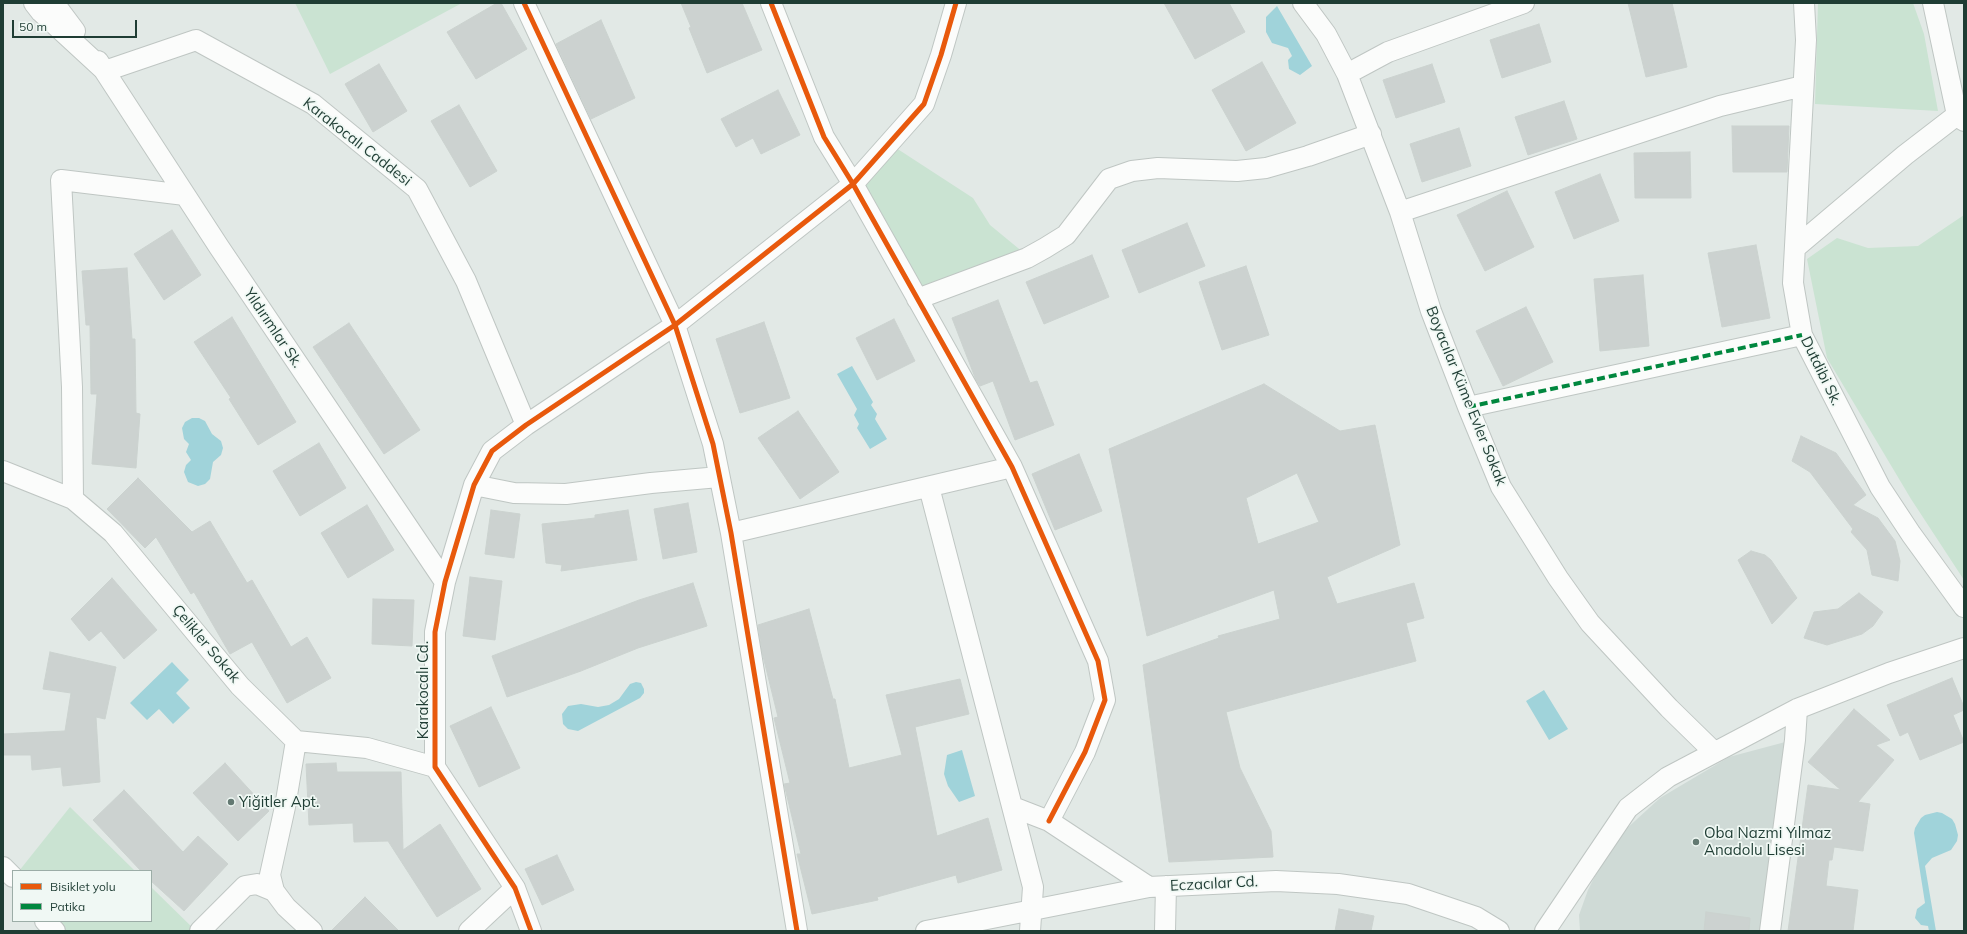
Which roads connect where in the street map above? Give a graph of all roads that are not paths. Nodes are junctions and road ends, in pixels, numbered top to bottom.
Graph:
1 (34, 3) edge
2 (54, 3) edge
3 (524, 3) edge
4 (771, 3) edge
5 (956, 3) edge
6 (1303, 3) edge
7 (1524, 3) edge
8 (1804, 3) edge
9 (1933, 3) edge
10 (105, 71) junction
11 (1347, 74) junction
12 (1803, 86) junction
13 (1960, 118) edge
14 (1371, 134) junction
15 (852, 184) junction
16 (185, 195) junction
17 (1400, 212) junction
18 (1795, 248) junction
19 (918, 299) junction
20 (675, 325) junction
21 (1802, 335) junction
22 (1468, 407) junction
23 (526, 424) junction
24 (1012, 467) junction
25 (3, 471) edge
26 (719, 477) junction
27 (474, 485) junction
28 (929, 487) junction
29 (73, 499) junction
30 (731, 533) junction
31 (445, 582) junction
32 (1964, 607) edge
33 (1964, 648) edge
34 (1797, 709) junction
35 (296, 741) junction
36 (1714, 752) junction
37 (435, 767) junction
38 (1014, 807) junction
39 (1050, 821) junction
40 (3, 867) edge
41 (12, 876) edge
42 (1157, 887) junction
43 (515, 888) junction
44 (274, 891) junction
45 (1032, 909) junction
46 (46, 922) edge
47 (55, 931) edge
48 (200, 931) edge
49 (312, 931) edge
50 (469, 931) edge
51 (531, 931) edge
52 (797, 931) edge
53 (926, 931) edge
54 (1030, 931) edge
55 (1165, 931) edge
56 (1499, 931) edge
57 (1545, 931) edge
58 (1770, 931) edge

1 - 10 street
2 - 10 street
3 - 20 street
4 - 15 street
5 - 15 street, Karakocalı Cd.
6 - 11 street, Boyacılar Küme Evler Sokak
7 - 11 street
8 - 12 street, Dutdibi Sk.
9 - 13 street
10 - 16 street, Yıldırımlar Sk.
10 - 23 street, Karakocalı Caddesi
11 - 14 street, Boyacılar Küme Evler Sokak
12 - 17 street
12 - 18 street, Dutdibi Sk.
13 - 18 street
14 - 17 street, Boyacılar Küme Evler Sokak
14 - 19 street
15 - 19 street
15 - 20 street, Karakocalı Cd.
16 - 29 street
16 - 31 street, Yıldırımlar Sk.
17 - 22 street, Boyacılar Küme Evler Sokak
18 - 21 street, Dutdibi Sk.
19 - 24 street
20 - 23 street, Karakocalı Cd.
20 - 26 street
21 - 22 street
21 - 32 street, Dutdibi Sk.
22 - 36 street, Boyacılar Küme Evler Sokak
23 - 27 street, Karakocalı Cd.
24 - 28 street
24 - 39 street
25 - 29 street, Çelikler Sokak
26 - 27 street
26 - 30 street
27 - 31 street, Karakocalı Cd.
28 - 30 street
28 - 38 street
29 - 35 street, Çelikler Sokak
30 - 52 street
31 - 37 street, Karakocalı Cd.
33 - 34 street
34 - 36 street
34 - 58 street
35 - 37 street
35 - 44 street
36 - 57 street
37 - 43 street
38 - 39 street
38 - 45 street
39 - 42 street
40 - 41 street
42 - 45 street, Eczacılar Cd.
42 - 55 street
42 - 56 street, Eczacılar Cd.
43 - 50 street
43 - 51 street
44 - 48 street
44 - 49 street
45 - 53 street, Eczacılar Cd.
45 - 54 street
46 - 47 street

